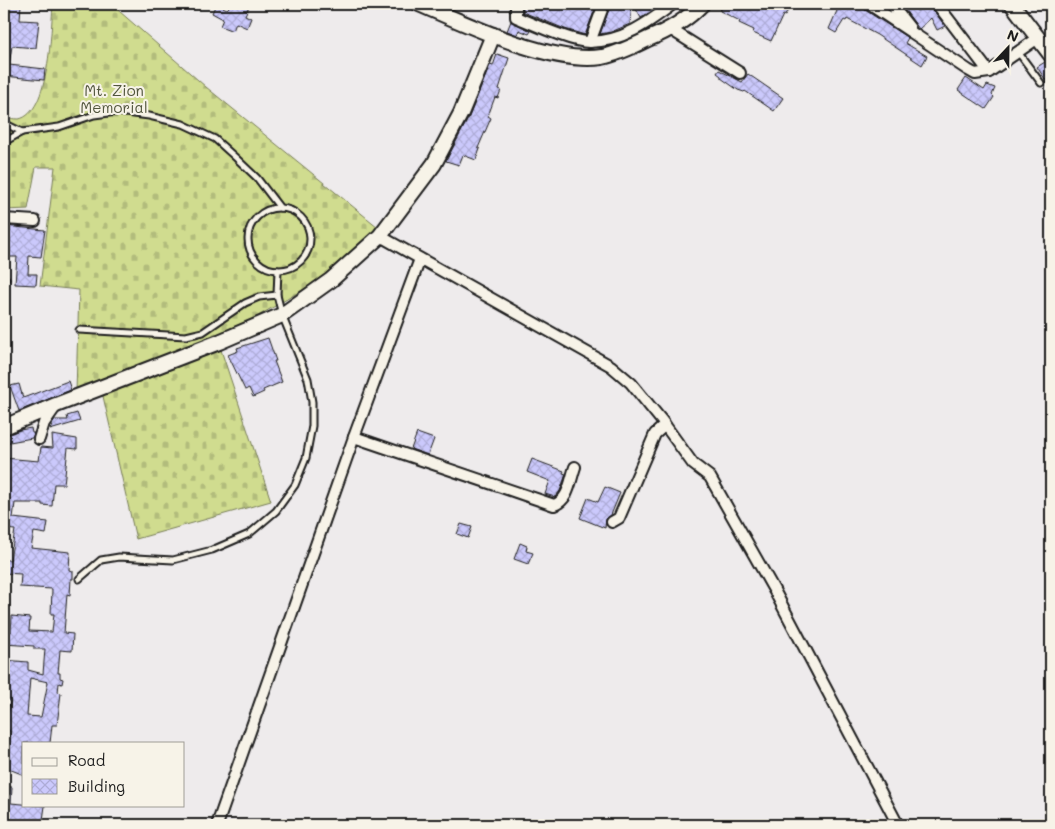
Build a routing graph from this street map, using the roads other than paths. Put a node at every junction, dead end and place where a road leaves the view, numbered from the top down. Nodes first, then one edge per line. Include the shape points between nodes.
1 (420, 4) edge
2 (516, 4) edge
3 (604, 4) edge
4 (672, 4) edge
5 (702, 4) edge
6 (869, 4) edge
7 (891, 4) edge
8 (937, 4) edge
9 (1012, 4) edge
10 (670, 28) junction
11 (493, 35) junction
12 (917, 36) junction
13 (1038, 38) junction
14 (590, 42) junction
15 (1018, 51) junction
16 (1051, 55) edge
17 (989, 72) junction
18 (740, 73) dead end
19 (1041, 83) dead end
20 (4, 123) edge
21 (22, 132) junction
22 (4, 142) edge
23 (280, 208) junction
24 (4, 219) edge
25 (35, 220) dead end
26 (380, 236) junction
27 (420, 259) junction
28 (278, 270) junction
29 (277, 296) junction
30 (282, 314) junction
31 (78, 330) dead end
32 (56, 405) junction
33 (665, 425) junction
34 (4, 427) edge
35 (354, 437) junction
36 (39, 439) dead end
37 (575, 467) dead end
38 (612, 522) dead end
39 (79, 579) dead end
40 (217, 825) edge
41 (898, 825) edge

1 - 11 street
2 - 14 street via 516,17
3 - 14 street
4 - 14 street via 630,33
5 - 10 street
6 - 12 street
7 - 12 street
8 - 17 street
9 - 13 street
10 - 11 street via 601,57 573,57
10 - 18 street
11 - 26 street via 462,112 434,164
12 - 17 street via 975,74
13 - 15 street
13 - 16 street
15 - 17 street
15 - 19 lane
20 - 21 lane
21 - 22 lane
21 - 23 lane via 59,127 94,115 117,112 183,124 215,139 257,178
23 - 28 lane via 266,210 255,218 248,238 254,257 265,266
23 - 28 lane via 299,215 308,226 310,240 307,253 298,263
24 - 25 street
26 - 27 street
26 - 30 street via 332,280
27 - 33 street via 611,366 631,383
27 - 35 street
28 - 29 lane
29 - 30 lane
29 - 31 lane via 259,297 245,303 203,332 186,336
30 - 32 street
30 - 39 lane via 308,379 312,426 306,458 295,485 276,511 249,534 212,550 173,560 119,557 101,560
32 - 34 street
32 - 36 street via 44,423
33 - 38 street via 655,434 619,518
33 - 41 street via 693,464 710,477 774,590
35 - 37 street via 554,505 565,498
35 - 40 street

